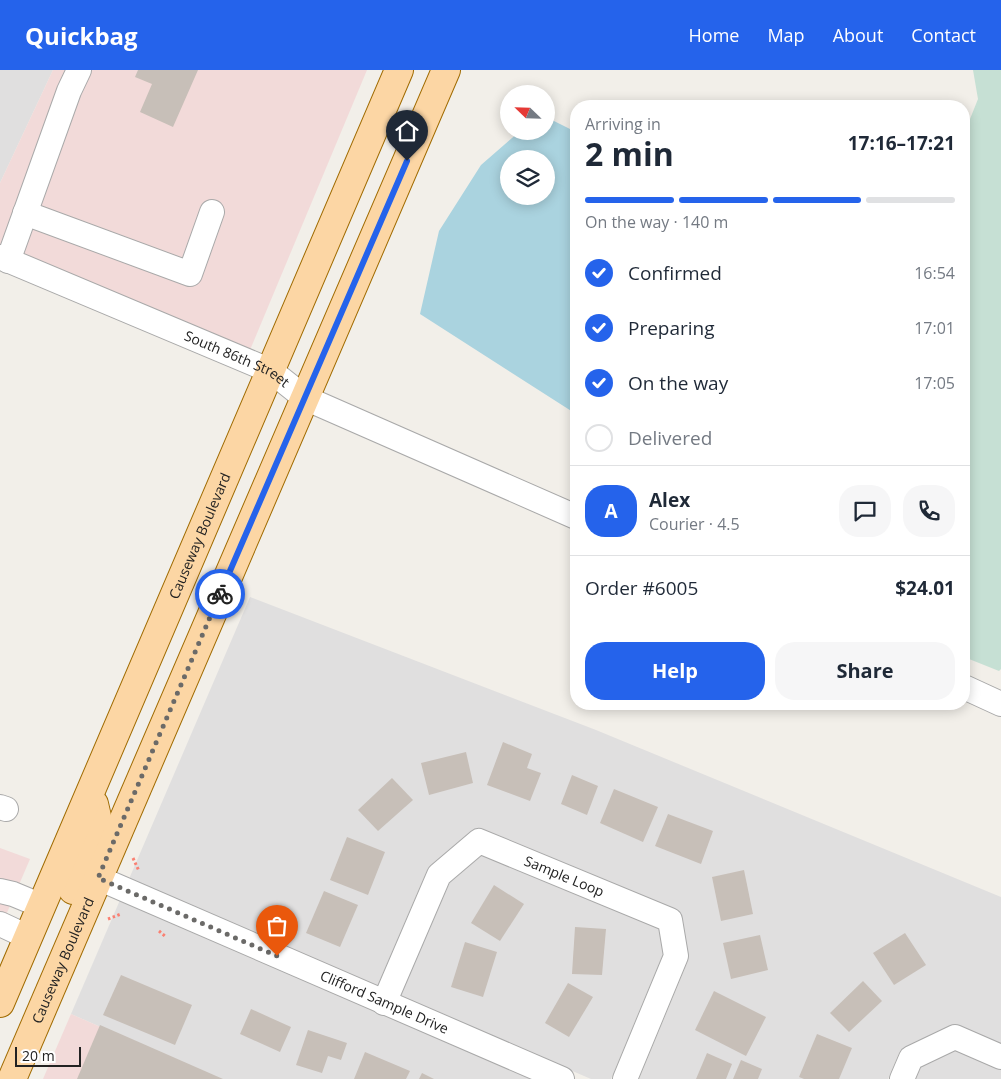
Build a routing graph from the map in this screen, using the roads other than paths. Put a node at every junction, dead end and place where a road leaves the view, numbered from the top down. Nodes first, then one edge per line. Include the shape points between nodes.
1 (79, 70) edge
2 (399, 70) edge
3 (446, 70) edge
4 (212, 212) dead end
5 (25, 213) junction
6 (4, 259) edge
7 (271, 371) junction
8 (305, 398) junction
9 (570, 515) edge
10 (970, 690) edge
11 (1001, 703) edge
12 (91, 791) junction
13 (98, 878) junction
14 (0, 891) edge
15 (42, 906) junction
16 (0, 924) edge
17 (28, 937) junction
18 (0, 1003) edge
19 (384, 1003) junction
20 (1001, 1057) edge
21 (5, 1079) edge
22 (12, 1079) edge
23 (562, 1079) edge
24 (625, 1079) edge
25 (902, 1079) edge

1 - 5 street
2 - 7 main road, Causeway Boulevard
3 - 8 main road, Causeway Boulevard
4 - 5 street via 190,274
5 - 6 street
6 - 7 street, South 86th Street
7 - 8 street, South 86th Street
7 - 12 main road, Causeway Boulevard
8 - 9 street, South 86th Street
8 - 13 main road, Causeway Boulevard
10 - 11 street
12 - 15 main road, Causeway Boulevard
12 - 21 main road via 97,817 85,862 3,1053
13 - 19 street, Clifford Sample Drive
13 - 22 main road, Causeway Boulevard
14 - 15 street
15 - 17 main road, Causeway Boulevard
16 - 17 street
17 - 18 main road, Causeway Boulevard
19 - 23 street, Clifford Sample Drive
19 - 24 street, Sample Loop via 439,875 478,841 670,920 676,956
20 - 25 street via 955,1037 911,1058

